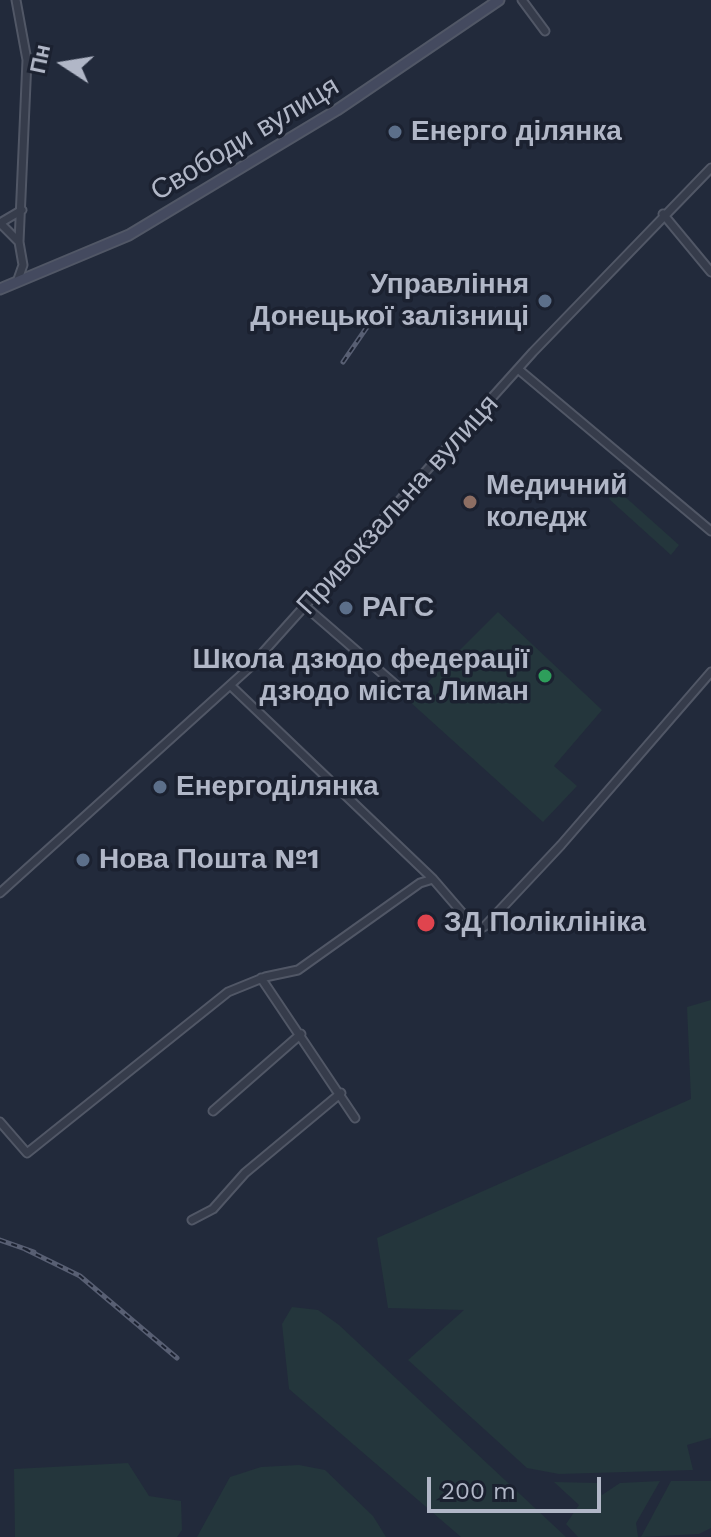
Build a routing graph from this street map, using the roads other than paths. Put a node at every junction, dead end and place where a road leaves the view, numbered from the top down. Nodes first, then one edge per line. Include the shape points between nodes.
1 (16, 0) edge
2 (499, 0) edge
3 (522, 0) edge
4 (545, 31) dead end
5 (711, 168) edge
6 (22, 210) junction
7 (663, 214) junction
8 (0, 223) edge
9 (19, 242) junction
10 (711, 272) edge
11 (17, 282) junction
12 (0, 289) edge
13 (518, 369) junction
14 (711, 531) edge
15 (307, 608) junction
16 (711, 672) edge
17 (231, 686) junction
18 (405, 693) dead end
19 (433, 879) junction
20 (0, 893) edge
21 (261, 978) junction
22 (301, 1034) junction
23 (341, 1093) junction
24 (213, 1111) dead end
25 (355, 1118) dead end
26 (0, 1122) edge
27 (192, 1220) dead end

1 - 6 street via 27,60
2 - 11 main road, Свободи вулиця via 337,110 129,235
3 - 4 street
5 - 7 street, Привокзальна вулиця
6 - 8 street
6 - 9 street
7 - 10 street
7 - 13 street, Привокзальна вулиця
8 - 9 street
9 - 11 street via 23,265
11 - 12 main road, Свободи вулиця
13 - 14 street
13 - 15 street, Привокзальна вулиця
15 - 17 street, Привокзальна вулиця
15 - 18 street
16 - 19 street via 485,926 477,930
17 - 19 street
17 - 20 street, Привокзальна вулиця
19 - 21 street via 407,890 298,970
21 - 22 street
21 - 26 street via 228,992 27,1153
22 - 23 street
22 - 24 street
23 - 25 street
23 - 27 street via 245,1173 213,1209

